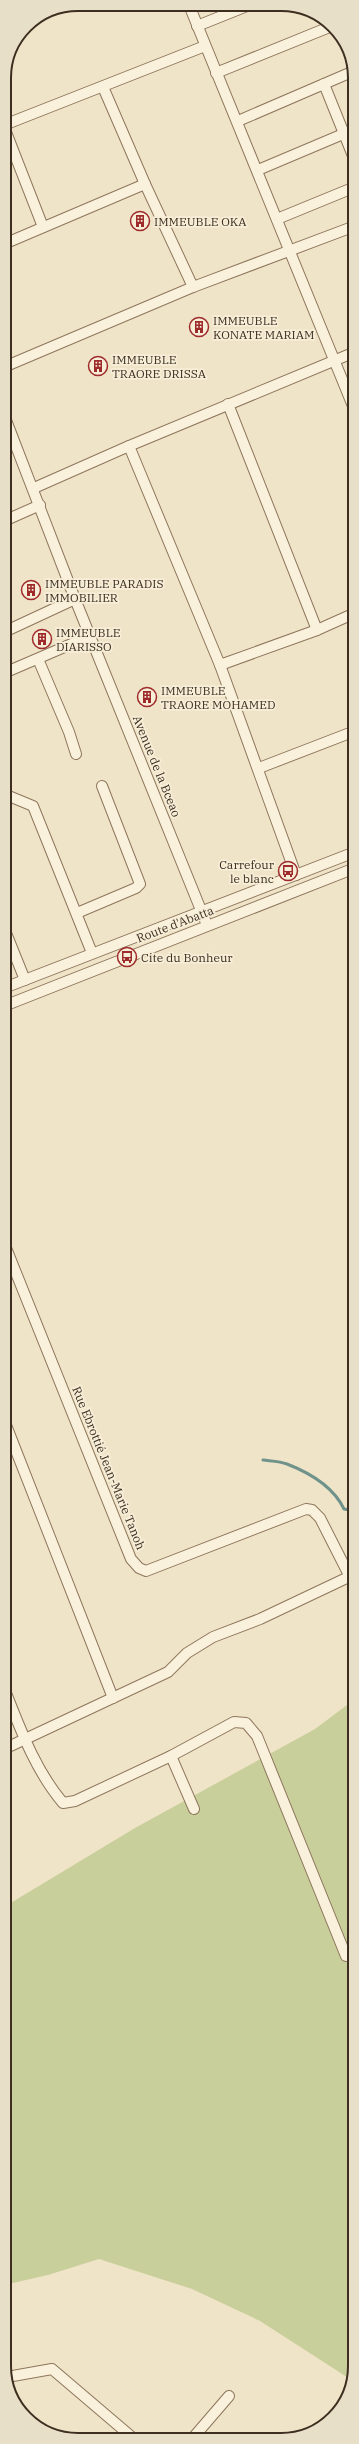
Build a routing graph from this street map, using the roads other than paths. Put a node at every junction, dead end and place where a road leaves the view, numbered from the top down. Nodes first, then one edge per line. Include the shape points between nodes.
1 (192, 11) edge
2 (235, 11) edge
3 (198, 26) junction
4 (325, 29) edge
5 (205, 46) junction
6 (216, 73) junction
7 (348, 74) edge
8 (324, 84) junction
9 (103, 86) junction
10 (238, 122) junction
11 (11, 123) edge
12 (348, 132) edge
13 (344, 134) junction
14 (11, 144) edge
15 (348, 144) edge
16 (258, 170) junction
17 (145, 184) junction
18 (348, 190) edge
19 (277, 219) junction
20 (43, 227) junction
21 (348, 229) edge
22 (11, 241) edge
23 (290, 250) junction
24 (193, 287) junction
25 (348, 355) edge
26 (334, 361) junction
27 (11, 364) edge
28 (348, 394) edge
29 (228, 404) junction
30 (11, 432) edge
31 (129, 446) junction
32 (34, 488) junction
33 (40, 505) junction
34 (11, 518) edge
35 (74, 599) junction
36 (348, 616) edge
37 (11, 629) edge
38 (317, 630) junction
39 (90, 636) junction
40 (38, 659) junction
41 (220, 665) junction
42 (11, 671) edge
43 (348, 734) edge
44 (76, 754) dead end
45 (259, 768) junction
46 (102, 786) dead end
47 (11, 797) edge
48 (348, 855) edge
49 (348, 871) edge
50 (296, 875) junction
51 (77, 913) junction
52 (202, 913) junction
53 (207, 926) junction
54 (11, 950) edge
55 (92, 953) junction
56 (25, 980) junction
57 (11, 985) edge
58 (11, 1003) edge
59 (11, 1260) edge
60 (11, 1438) edge
61 (348, 1568) edge
62 (348, 1577) edge
63 (114, 1698) junction
64 (11, 1705) edge
65 (25, 1739) junction
66 (11, 1746) edge
67 (171, 1756) junction
68 (194, 1809) dead end
69 (346, 1956) dead end
70 (12, 2376) edge
71 (229, 2396) dead end
72 (125, 2433) edge
73 (197, 2433) edge

1 - 3 street
2 - 3 street
3 - 5 street
4 - 6 street
5 - 6 street
5 - 9 street
6 - 10 street
7 - 8 street
8 - 10 street
8 - 13 street
9 - 11 street
9 - 17 street
10 - 16 street
12 - 13 street
13 - 15 street
13 - 16 street
14 - 20 street
16 - 19 street
17 - 20 street
17 - 24 street
18 - 19 street
19 - 23 street
20 - 22 street
21 - 23 street
23 - 24 street
23 - 26 street
24 - 27 street
25 - 26 street
26 - 28 street
26 - 29 street
29 - 31 street
29 - 38 street
30 - 32 street, Avenue de la Bceao
31 - 32 street
31 - 41 street
32 - 33 street, Avenue de la Bceao
33 - 34 street
33 - 35 street, Avenue de la Bceao
35 - 37 street
35 - 39 street, Avenue de la Bceao
36 - 38 street
38 - 41 street
39 - 40 street
39 - 52 street, Avenue de la Bceao
40 - 42 street
40 - 44 street
41 - 45 street
43 - 45 street
45 - 50 street
46 - 51 street via 140,884
47 - 51 street via 33,806
48 - 50 street, Route d'Abatta
49 - 53 street, Route d'Abatta
50 - 52 street, Route d'Abatta
51 - 55 street
52 - 53 street, Avenue de la Bceao
52 - 55 street, Route d'Abatta
53 - 58 street, Route d'Abatta
54 - 56 street
55 - 56 street, Route d'Abatta
56 - 57 street, Route d'Abatta
59 - 61 street, Rue Ebrottié Jean-Marie Tanoh via 131,1559 139,1568 146,1571 306,1509 312,1510 320,1518
60 - 63 street
62 - 63 street via 260,1619 213,1637 187,1653 168,1672
63 - 65 street
64 - 65 street
65 - 66 street
65 - 67 street via 52,1790 62,1803 75,1801
67 - 68 street
67 - 69 street via 234,1722 246,1723 257,1736
70 - 72 street via 52,2369
71 - 73 street

